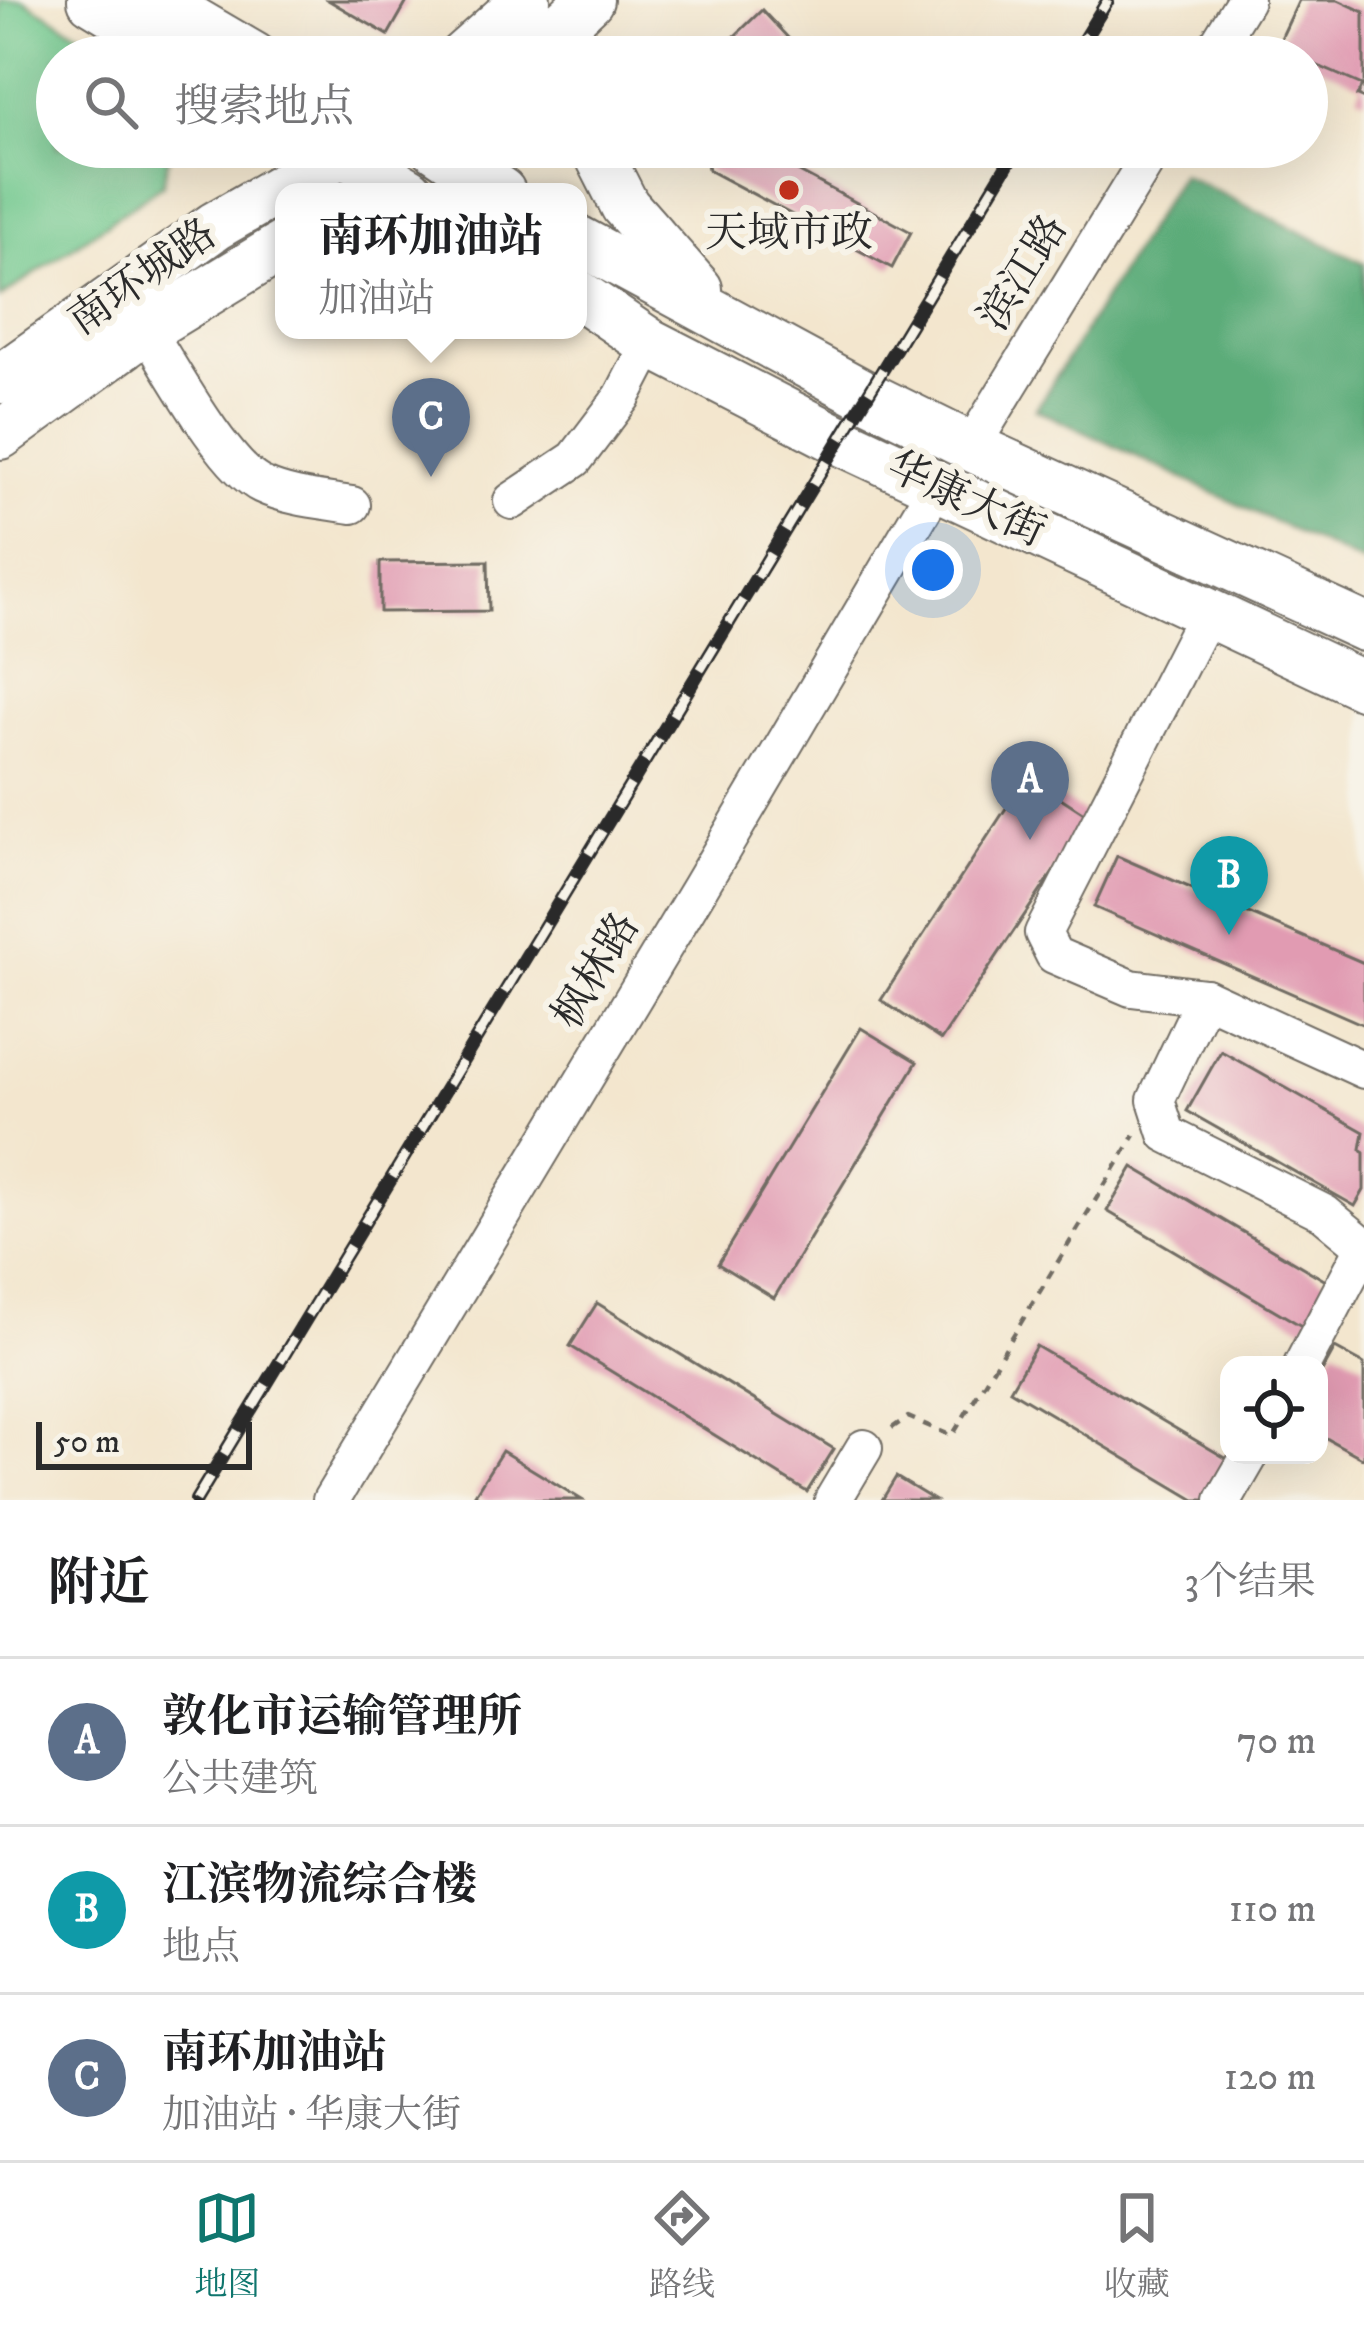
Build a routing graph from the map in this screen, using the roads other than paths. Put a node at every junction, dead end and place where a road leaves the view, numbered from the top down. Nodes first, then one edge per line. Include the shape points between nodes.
1 (92, 0) edge
2 (526, 0) edge
3 (592, 0) edge
4 (1245, 0) edge
5 (162, 1) edge
6 (151, 36) edge
7 (220, 36) edge
8 (486, 36) edge
9 (552, 36) edge
10 (586, 36) edge
11 (1223, 36) edge
12 (606, 168) edge
13 (1142, 168) edge
14 (275, 190) edge
15 (587, 245) edge
16 (275, 250) edge
17 (587, 300) edge
18 (726, 319) junction
19 (146, 329) junction
20 (650, 344) junction
21 (0, 379) edge
22 (0, 435) edge
23 (971, 447) junction
24 (936, 487) junction
25 (512, 502) dead end
26 (352, 505) dead end
27 (1207, 613) junction
28 (1364, 627) edge
29 (1364, 686) edge
30 (1205, 997) junction
31 (1364, 1070) edge
32 (1364, 1246) edge
33 (1306, 1356) edge
34 (865, 1448) road end
35 (1245, 1464) edge
36 (331, 1500) edge
37 (832, 1500) edge
38 (1224, 1500) edge

1 - 6 main road
2 - 8 main road
3 - 9 main road
3 - 10 main road
4 - 11 street
5 - 7 main road
12 - 18 main road via 663,253
13 - 23 street, 滨江路
14 - 21 main road, 南环城路
15 - 18 main road, 华康大街
16 - 19 main road, 南环城路
17 - 20 main road, 华康大街
18 - 23 main road, 华康大街
19 - 22 main road, 南环城路
19 - 26 street via 240,470 289,495
20 - 24 main road, 华康大街
20 - 25 street via 575,459
23 - 28 main road, 华康大街
24 - 27 main road, 华康大街
24 - 36 street, 枫林路
27 - 29 main road, 华康大街
27 - 30 street via 1042,933 1054,955 1130,988
30 - 31 street
30 - 32 street via 1156,1100 1167,1134 1324,1214
32 - 33 street
34 - 37 street
35 - 38 street

